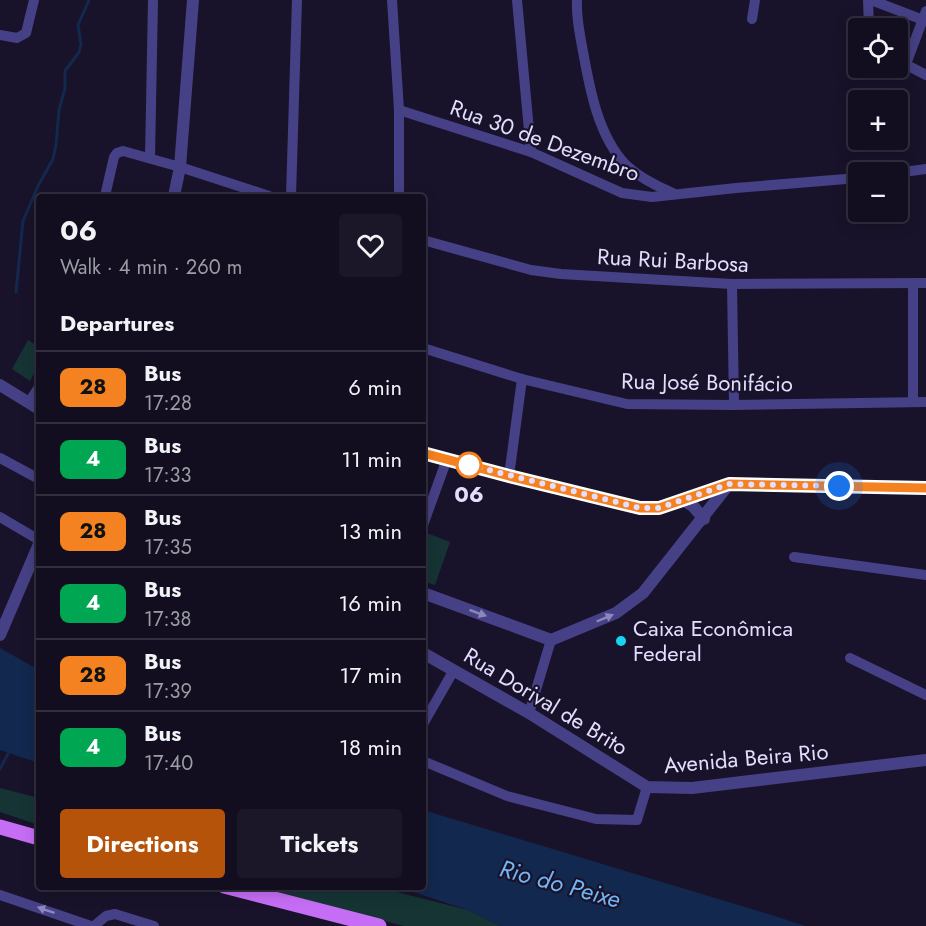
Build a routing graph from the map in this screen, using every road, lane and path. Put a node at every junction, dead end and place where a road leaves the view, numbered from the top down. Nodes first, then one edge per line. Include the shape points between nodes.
1 (34, 0) edge
2 (153, 0) edge
3 (193, 0) edge
4 (297, 0) edge
5 (392, 0) edge
6 (517, 0) edge
7 (578, 0) edge
8 (755, 0) edge
9 (869, 0) edge
10 (925, 17) edge
11 (869, 18) edge
12 (752, 19) dead end
13 (0, 35) edge
14 (908, 49) edge
15 (908, 66) edge
16 (926, 75) edge
17 (399, 110) junction
18 (531, 152) junction
19 (150, 158) junction
20 (180, 167) junction
21 (926, 169) edge
22 (908, 171) edge
23 (848, 179) edge
24 (105, 194) edge
25 (174, 194) edge
26 (263, 194) edge
27 (291, 194) edge
28 (399, 194) edge
29 (676, 195) junction
30 (426, 241) edge
31 (732, 284) junction
32 (913, 284) junction
33 (926, 284) edge
34 (426, 349) edge
35 (522, 379) junction
36 (0, 385) edge
37 (913, 402) junction
38 (926, 402) edge
39 (34, 405) edge
40 (735, 405) junction
41 (426, 454) edge
42 (0, 458) edge
43 (447, 459) junction
44 (509, 476) junction
45 (36, 477) edge
46 (729, 484) junction
47 (926, 488) edge
48 (683, 500) junction
49 (0, 517) edge
50 (426, 517) edge
51 (704, 519) junction
52 (36, 540) edge
53 (36, 549) edge
54 (794, 557) dead end
55 (926, 575) edge
56 (426, 594) edge
57 (0, 635) edge
58 (551, 640) junction
59 (426, 654) edge
60 (850, 658) dead end
61 (454, 670) junction
62 (926, 695) edge
63 (529, 713) junction
64 (426, 719) edge
65 (926, 760) edge
66 (426, 762) edge
67 (647, 787) junction
68 (0, 827) edge
69 (36, 837) edge
70 (240, 890) edge
71 (0, 895) edge
72 (92, 926) edge
73 (154, 926) edge
74 (379, 926) edge

1 - 13 street via 26,33 17,38
2 - 19 street
3 - 20 street
4 - 27 street
5 - 17 street
6 - 18 street
7 - 29 street via 576,21 588,85 605,133 625,164 650,184
8 - 12 street
9 - 10 street
9 - 11 street
10 - 14 street
15 - 16 street
17 - 18 street, Rua 30 de Dezembro
17 - 28 street
18 - 29 street, Rua 30 de Dezembro via 622,193
19 - 20 street
19 - 24 street via 117,153
20 - 25 street
20 - 26 street
21 - 22 street
23 - 29 street, Rua 30 de Dezembro
30 - 31 street, Rua Rui Barbosa via 531,270
31 - 32 street, Rua Rui Barbosa
31 - 40 street
32 - 33 street, Rua Rui Barbosa
32 - 37 street
34 - 35 street, Rua José Bonifácio
35 - 40 street, Rua José Bonifácio via 627,404
35 - 44 street
36 - 39 street
37 - 38 street, Rua José Bonifácio
37 - 40 street, Rua José Bonifácio
41 - 43 street
42 - 45 street
43 - 44 street
43 - 50 street
44 - 48 street via 640,508 659,508
46 - 47 street
46 - 48 street
46 - 51 street
48 - 51 street
49 - 52 street
58 -> 51 street via 631,603
53 - 57 street
54 - 55 street
56 -> 58 street
58 - 63 street
59 - 61 street, Rua Dorival de Brito
60 - 62 street
61 - 63 street, Rua Dorival de Brito
61 - 64 street
63 - 67 street, Rua Dorival de Brito
65 - 67 street, Avenida Beira Rio via 692,788
66 - 67 street, Avenida Beira Rio via 507,796 596,819 637,820
68 - 69 main road
70 - 74 main road
72 -> 71 street
72 - 73 street via 115,914

